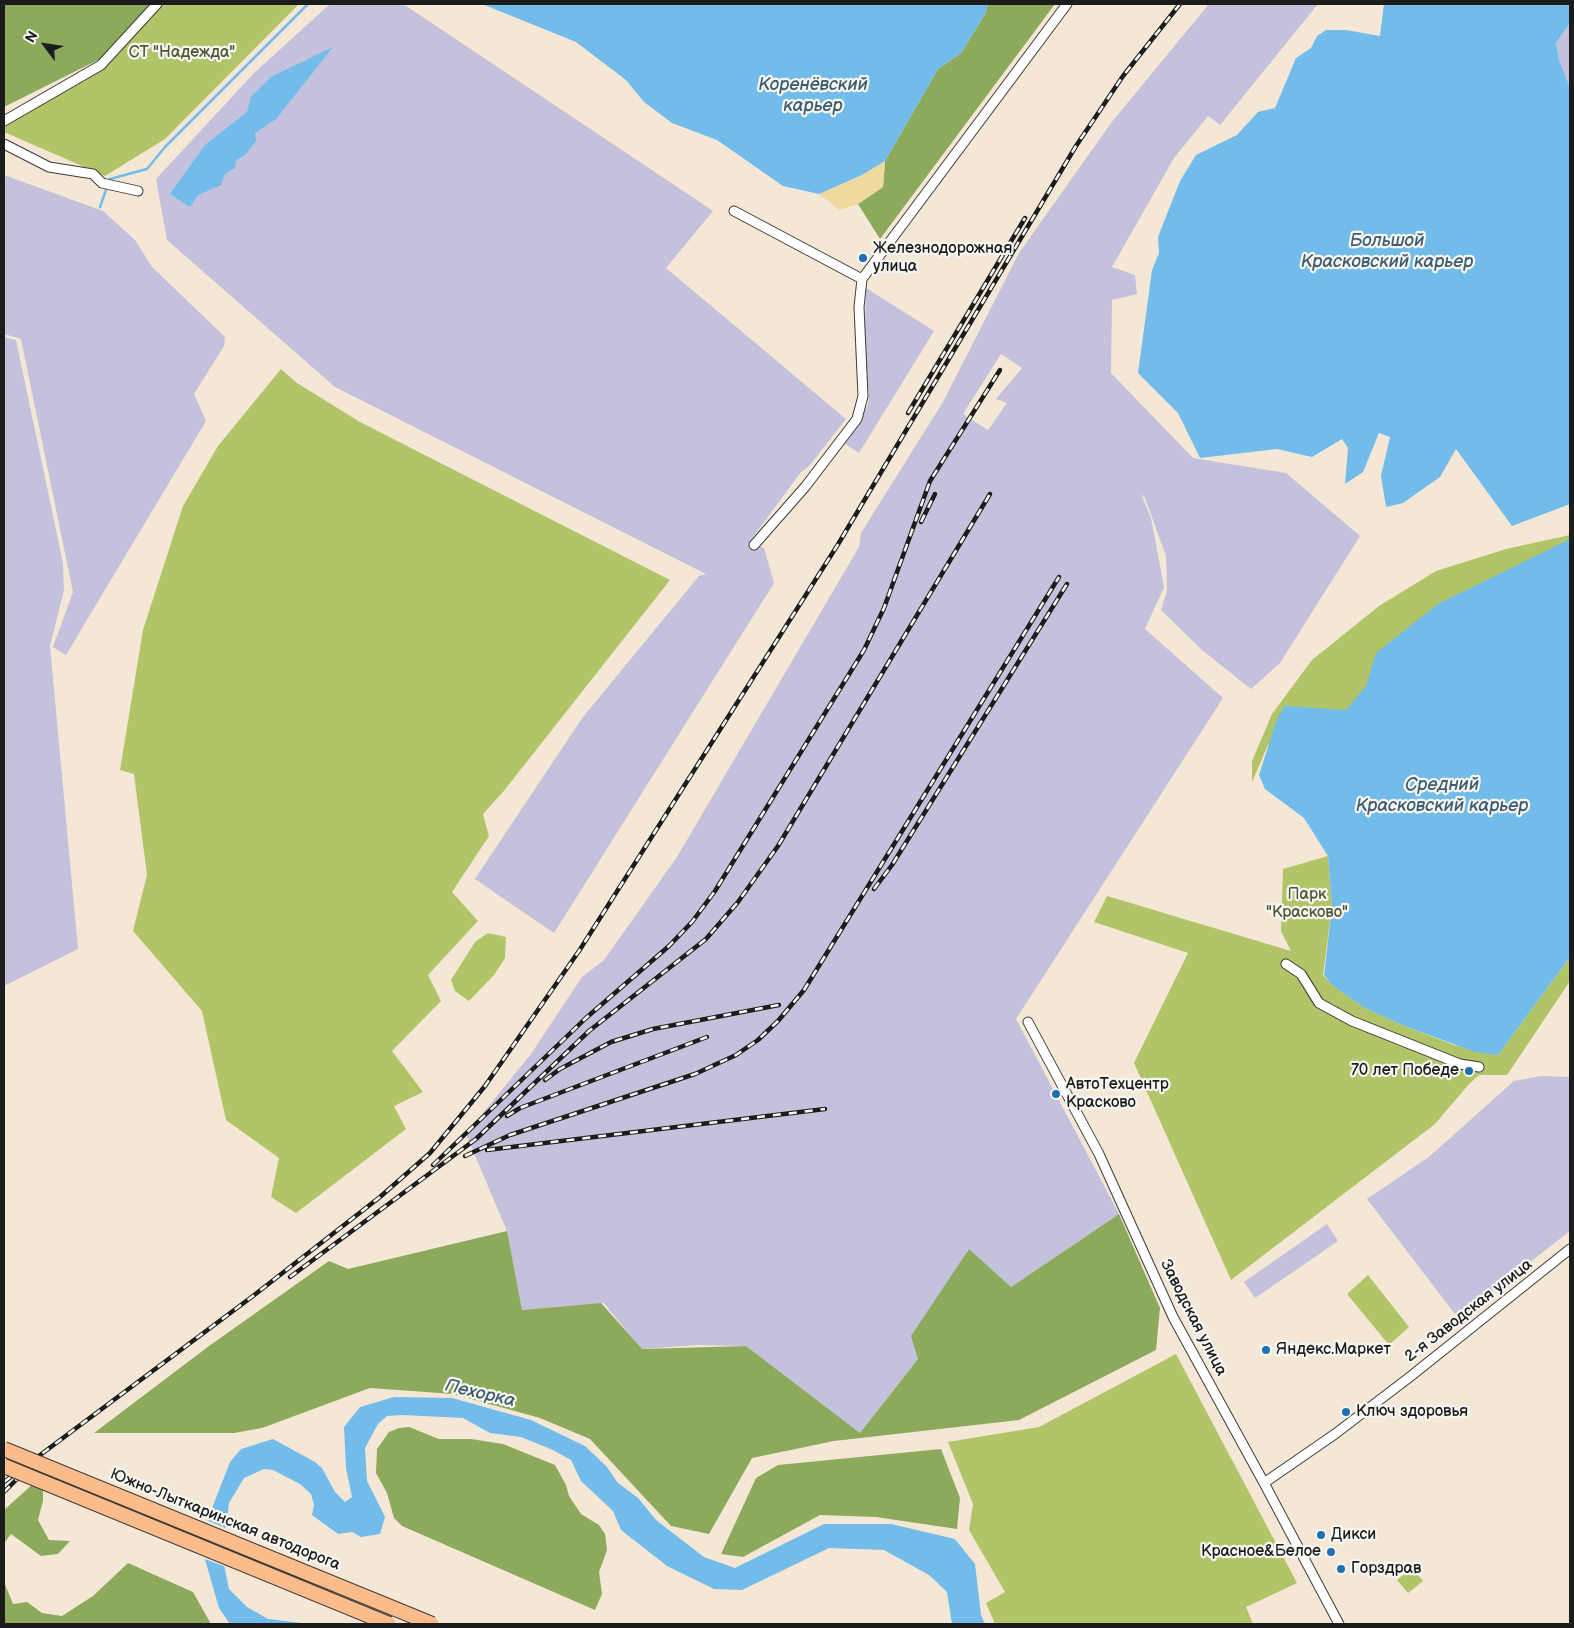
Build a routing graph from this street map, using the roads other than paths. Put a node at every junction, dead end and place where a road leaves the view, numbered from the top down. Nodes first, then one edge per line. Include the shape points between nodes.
1 (157, 4) edge
2 (1067, 4) edge
3 (4, 121) edge
4 (4, 144) edge
5 (138, 191) dead end
6 (734, 211) dead end
7 (862, 279) junction
8 (754, 545) dead end
9 (1286, 964) dead end
10 (1028, 1022) dead end
11 (1480, 1067) dead end
12 (1570, 1249) edge
13 (4, 1449) edge
14 (4, 1466) edge
15 (1264, 1482) junction
16 (389, 1624) edge
17 (432, 1624) edge
18 (1339, 1624) edge

1 - 3 street via 101,65
2 - 7 street
4 - 5 street via 49,167 94,174 102,183
6 - 7 street
7 - 8 street via 858,307 863,396 857,419 805,487
9 - 11 street via 1301,974 1319,1003 1460,1064
10 - 15 street, Заводская улица via 1099,1154 1172,1317
12 - 15 street, 2-я Заводская улица via 1335,1434
13 - 17 main road, Южно-Лыткаринская автодорога, bridge
14 - 16 main road, Южно-Лыткаринская автодорога, bridge
15 - 18 street, Заводская улица

